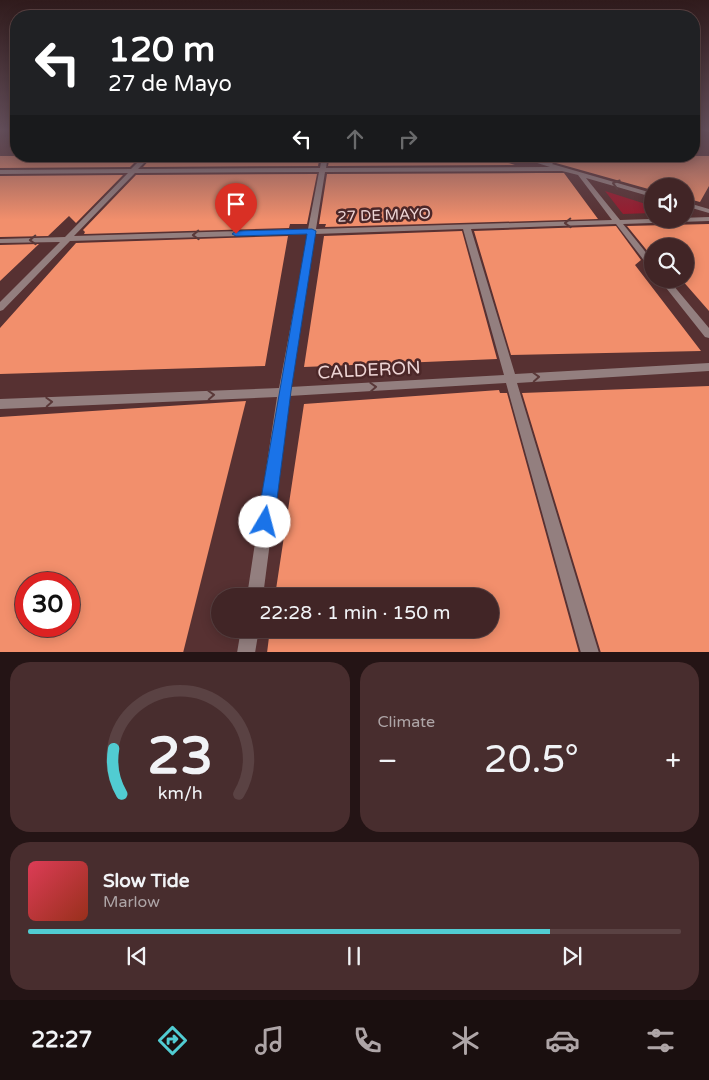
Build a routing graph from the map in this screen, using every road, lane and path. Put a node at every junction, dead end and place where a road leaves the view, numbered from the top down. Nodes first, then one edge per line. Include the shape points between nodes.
1 (142, 162) edge
2 (324, 162) edge
3 (540, 162) edge
4 (550, 162) edge
5 (548, 164) junction
6 (565, 170) junction
7 (0, 172) edge
8 (321, 172) junction
9 (131, 173) junction
10 (580, 174) junction
11 (644, 193) edge
12 (694, 207) edge
13 (709, 212) edge
14 (709, 219) edge
15 (617, 222) junction
16 (466, 226) junction
17 (312, 231) junction
18 (67, 239) junction
19 (0, 241) edge
20 (644, 255) edge
21 (670, 288) edge
22 (0, 308) edge
23 (709, 335) edge
24 (709, 367) edge
25 (511, 379) junction
26 (284, 391) junction
27 (0, 404) edge
28 (256, 588) edge
29 (248, 638) edge
30 (246, 652) edge
31 (590, 652) edge

1 - 9 street
2 - 8 street
3 - 5 street
4 - 5 street
5 - 6 street
6 - 8 street
6 - 10 street
7 - 9 street
8 - 9 street
8 - 17 street
9 - 18 street
11 -> 10 street
10 - 15 street
12 - 13 street
14 - 15 street, 27 DE MAYO
15 -> 16 street, 27 DE MAYO
15 - 20 street
16 - 17 street, 27 DE MAYO
16 - 25 street
17 -> 18 street, 27 DE MAYO
17 - 26 street
18 -> 19 street, 27 DE MAYO
18 - 22 street
21 - 23 street
25 -> 24 street, CALDERON
26 -> 25 street, CALDERON
25 - 31 street
27 -> 26 street, CALDERON
26 - 28 street
29 - 30 street

